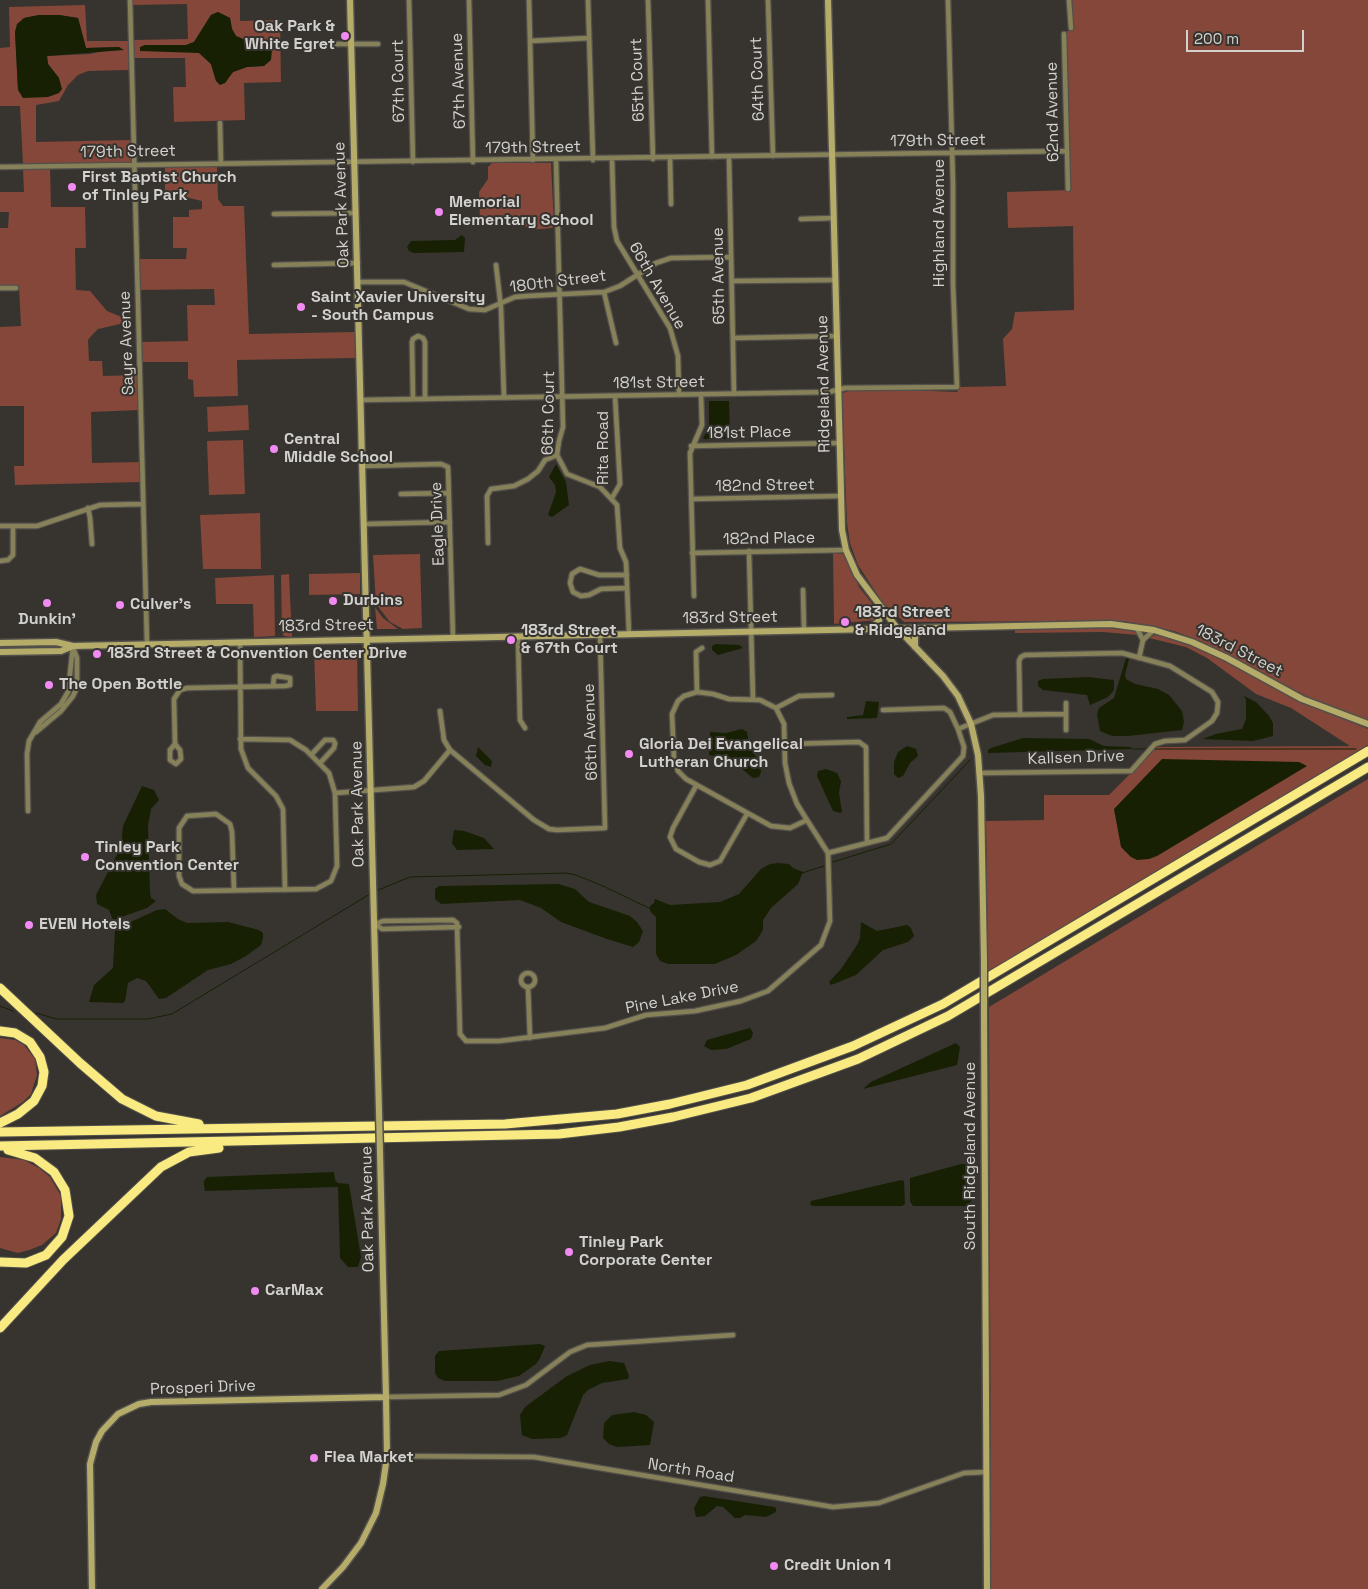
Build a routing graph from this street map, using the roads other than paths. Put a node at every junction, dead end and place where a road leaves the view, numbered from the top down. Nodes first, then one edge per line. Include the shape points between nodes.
1 (130, 0) edge
2 (350, 0) edge
3 (409, 0) edge
4 (469, 0) edge
5 (529, 0) edge
6 (588, 0) edge
7 (648, 0) edge
8 (708, 0) edge
9 (768, 0) edge
10 (828, 0) edge
11 (948, 0) edge
12 (1069, 0) edge
13 (1070, 28) dead end
14 (1064, 34) dead end
15 (589, 38) junction
16 (530, 41) junction
17 (352, 43) junction
18 (298, 44) dead end
19 (378, 44) dead end
20 (220, 124) dead end
21 (1067, 151) junction
22 (952, 153) junction
23 (773, 156) junction
24 (832, 156) junction
25 (712, 157) junction
26 (729, 157) junction
27 (670, 158) junction
28 (612, 159) junction
29 (653, 159) junction
30 (533, 160) junction
31 (556, 160) junction
32 (593, 160) junction
33 (355, 162) junction
34 (413, 162) junction
35 (473, 162) junction
36 (135, 164) junction
37 (221, 164) junction
38 (0, 167) edge
39 (1068, 189) dead end
40 (672, 204) dead end
41 (356, 213) junction
42 (274, 214) dead end
43 (800, 218) dead end
44 (834, 218) junction
45 (731, 257) junction
46 (358, 263) junction
47 (274, 265) dead end
48 (496, 265) dead end
49 (636, 276) junction
50 (836, 280) junction
51 (358, 282) junction
52 (732, 282) junction
53 (0, 288) edge
54 (16, 288) dead end
55 (604, 292) junction
56 (560, 294) junction
57 (500, 304) junction
58 (837, 336) junction
59 (733, 338) junction
60 (616, 343) dead end
61 (957, 387) joint
62 (838, 390) junction
63 (700, 394) junction
64 (734, 394) junction
65 (679, 395) junction
66 (615, 396) junction
67 (562, 397) junction
68 (504, 398) junction
69 (413, 399) junction
70 (425, 399) junction
71 (361, 400) junction
72 (838, 443) junction
73 (691, 446) junction
74 (557, 455) junction
75 (363, 466) junction
76 (449, 493) junction
77 (401, 494) dead end
78 (839, 496) junction
79 (612, 498) junction
80 (692, 500) junction
81 (144, 504) junction
82 (88, 508) junction
83 (450, 522) junction
84 (365, 524) junction
85 (0, 526) edge
86 (13, 526) junction
87 (92, 544) dead end
88 (488, 544) dead end
89 (846, 550) junction
90 (749, 552) junction
91 (692, 553) junction
92 (0, 561) edge
93 (627, 575) junction
94 (627, 588) junction
95 (803, 590) dead end
96 (694, 596) dead end
97 (880, 607) junction
98 (1136, 626) junction
99 (897, 628) junction
100 (924, 628) junction
101 (869, 629) junction
102 (804, 630) junction
103 (1154, 630) junction
104 (751, 631) junction
105 (600, 634) junction
106 (629, 634) junction
107 (518, 636) junction
108 (453, 637) junction
109 (368, 639) junction
110 (1143, 640) junction
111 (240, 642) junction
112 (0, 643) edge
113 (147, 644) junction
114 (73, 646) junction
115 (915, 647) junction
116 (702, 648) dead end
117 (0, 652) edge
118 (1139, 658) junction
119 (273, 686) dead end
120 (239, 687) junction
121 (697, 692) junction
122 (832, 695) dead end
123 (752, 698) junction
124 (1066, 703) dead end
125 (776, 708) junction
126 (883, 710) dead end
127 (440, 711) dead end
128 (1066, 714) junction
129 (1020, 715) junction
130 (971, 724) junction
131 (1368, 724) edge
132 (525, 728) dead end
133 (958, 729) junction
134 (1066, 730) dead end
135 (35, 732) junction
136 (240, 739) junction
137 (175, 744) dead end
138 (785, 744) junction
139 (450, 750) junction
140 (1368, 751) edge
141 (311, 755) junction
142 (320, 763) junction
143 (1368, 767) edge
144 (979, 773) junction
145 (696, 786) junction
146 (371, 790) junction
147 (335, 792) junction
148 (28, 812) dead end
149 (747, 814) junction
150 (807, 820) junction
151 (867, 843) junction
152 (828, 853) junction
153 (234, 890) junction
154 (286, 890) junction
155 (375, 924) junction
156 (528, 987) dead end
157 (0, 988) edge
158 (0, 1031) edge
159 (530, 1038) junction
160 (0, 1123) edge
161 (214, 1128) junction
162 (0, 1132) edge
163 (371, 1138) junction
164 (0, 1148) edge
165 (0, 1262) edge
166 (0, 1328) edge
167 (733, 1335) dead end
168 (386, 1397) junction
169 (387, 1456) junction
170 (986, 1472) junction
171 (92, 1589) edge
172 (322, 1589) edge
173 (987, 1589) edge

1 - 36 street, Sayre Avenue
2 - 17 street, Oak Park Avenue
3 - 34 street, 67th Court
4 - 35 street, 67th Avenue
5 - 16 street
6 - 15 street
7 - 29 street, 65th Court
8 - 25 street
9 - 23 street, 64th Court
10 - 24 street, Ridgeland Avenue
11 - 22 street, Highland Avenue
12 - 13 street
14 - 21 street, 62nd Avenue
15 - 16 street
15 - 32 street
16 - 30 street
17 - 18 street
17 - 19 street
17 - 33 street, Oak Park Avenue
20 - 37 street
21 - 22 street, 179th Street
21 - 39 street, 62nd Avenue
22 - 24 street, 179th Street
22 - 61 street, Highland Avenue
23 - 24 street, 179th Street
23 - 26 street, 179th Street
24 - 44 street, Ridgeland Avenue
25 - 26 street, 179th Street
25 - 27 street, 179th Street
26 - 45 street, 65th Avenue
27 - 29 street, 179th Street
27 - 40 street
28 - 29 street, 179th Street
28 - 32 street, 179th Street
28 - 49 street, 66th Avenue via 614,231 620,250
30 - 31 street, 179th Street
30 - 35 street, 179th Street
31 - 32 street, 179th Street
31 - 56 street, 66th Court
33 - 34 street, 179th Street
33 - 37 street, 179th Street
33 - 41 street, Oak Park Avenue
34 - 35 street, 179th Street
36 - 37 street, 179th Street
36 - 38 street, 179th Street
36 - 81 street, Sayre Avenue
41 - 42 street
41 - 46 street, Oak Park Avenue
43 - 44 street
44 - 50 street, Ridgeland Avenue
45 - 49 street, 180th Street via 671,258
45 - 52 street, 65th Avenue
46 - 47 street
46 - 51 street, Oak Park Avenue
48 - 57 street
49 - 55 street, 180th Street
49 - 65 street, 66th Avenue via 670,328 678,356
50 - 52 street
50 - 58 street, Ridgeland Avenue
51 - 57 street, 180th Street via 411,283 469,309 486,310
51 - 71 street, Oak Park Avenue
52 - 59 street, 65th Avenue
53 - 54 street
55 - 56 street, 180th Street
55 - 60 street
56 - 57 street, 180th Street via 520,297
56 - 67 street, 66th Court
57 - 68 street
58 - 59 street
58 - 62 street, Ridgeland Avenue
59 - 64 street, 65th Avenue
61 - 62 street, 181st Street
62 - 64 street, 181st Street
62 - 72 street, Ridgeland Avenue
63 - 64 street, 181st Street
63 - 65 street, 181st Street
63 - 73 street via 702,425
65 - 66 street, 181st Street
66 - 67 street, 181st Street
66 - 79 street, Rita Road via 620,484
67 - 68 street, 181st Street
67 - 74 street, 66th Court via 563,427
68 - 70 street, 181st Street
69 - 70 street, 181st Street
69 - 70 street via 412,342 418,336 425,342
69 - 71 street, 181st Street
71 - 75 street, Oak Park Avenue
72 - 73 street, 181st Place
72 - 78 street, Ridgeland Avenue
73 - 80 street
74 - 79 street, 66th Court via 567,474 600,487
74 - 88 street via 545,460 528,480 514,486 491,489 487,496
75 - 76 street, Eagle Drive via 444,464 448,467
75 - 84 street, Oak Park Avenue
76 - 77 street
76 - 83 street, Eagle Drive
78 - 80 street, 182nd Street
78 - 89 street, Ridgeland Avenue
79 - 93 street via 619,512 620,548
80 - 91 street
81 - 82 street
81 - 113 street, Sayre Avenue
82 - 86 street via 44,524
82 - 87 street
83 - 84 street
83 - 108 street, Eagle Drive
84 - 109 street, Oak Park Avenue
85 - 86 street
86 - 92 street via 13,554 8,560
89 - 90 street, 182nd Place
89 - 97 street, Ridgeland Avenue via 857,575
90 - 91 street, 182nd Place
90 - 104 street
91 - 96 street
93 - 94 street
93 - 94 street via 599,575 580,569 572,574 570,583 573,592 581,596 601,589
94 - 106 street
95 - 102 street
97 - 99 street, Ridgeland Avenue
97 - 101 street via 879,621
98 - 100 street, 183rd Street via 1090,623
98 - 103 street, 183rd Street
98 - 110 street
99 - 100 street, 183rd Street
99 - 101 street, 183rd Street
99 - 115 street, Ridgeland Avenue
100 - 115 street via 915,636
101 - 102 street, 183rd Street
102 - 104 street, 183rd Street
103 - 110 street
103 - 131 street, 183rd Street via 1201,646 1302,699
104 - 106 street, 183rd Street
104 - 123 street
105 - 106 street, 183rd Street
105 - 107 street, 183rd Street
105 - 139 street, 66th Avenue via 605,828 557,830 540,825
107 - 108 street, 183rd Street
107 - 132 street via 520,720
108 - 109 street, 183rd Street
109 - 111 street, 183rd Street
109 - 146 street, Oak Park Avenue
110 - 118 street
111 - 113 street, 183rd Street
111 - 120 street
112 - 114 street, 183rd Street via 56,642
113 - 114 street, 183rd Street
114 - 117 street, 183rd Street via 61,651
114 - 135 street via 68,692 40,722
114 - 135 street via 77,687 74,696
115 - 130 street, Ridgeland Avenue via 955,692
116 - 121 street via 696,652
118 - 129 street via 1122,653 1021,657
118 - 144 street, Kallsen Drive via 1170,666 1212,692 1218,702 1215,718 1185,740 1159,742 1131,771
119 - 120 street
120 - 136 street
120 - 137 street via 187,688 178,692 173,702
121 - 123 street via 729,699
121 - 145 street via 681,698 672,717 675,765
122 - 125 street via 799,696
123 - 125 street
124 - 128 street
125 - 138 street via 784,721
126 - 133 street via 944,708 950,712
127 - 139 street via 444,740
128 - 129 street
128 - 134 street
129 - 130 street via 993,715
130 - 133 street
130 - 144 street, South Ridgeland Avenue
133 - 151 street via 964,747 963,756 887,838
135 - 148 street via 29,741 27,754
136 - 141 street via 286,739
136 - 154 street via 248,768 276,796 283,809
138 - 150 street via 789,783
138 - 151 street via 859,742 866,747
139 - 146 street via 424,781 414,787
140 - 161 highway via 943,1004 853,1046 747,1085 626,1112 558,1120
141 - 142 street
141 - 142 street via 325,740 333,740 334,748
142 - 147 street via 332,779
143 - 163 highway via 970,1004 904,1038 827,1071 751,1098 619,1127 559,1134
144 - 170 street, South Ridgeland Avenue, bridge via 984,891
145 - 149 street
145 - 149 street via 670,838 676,849 699,862 710,865 720,861
146 - 147 street
146 - 155 street, Oak Park Avenue
147 - 154 street via 336,871 331,881 320,888
149 - 150 street via 776,828 790,828
150 - 152 street
151 - 152 street
152 - 159 street, Pine Lake Drive via 830,921 826,936 812,954 768,991 742,1001 695,1011 646,1014 605,1028
153 - 153 street via 193,891 182,884 178,831 190,814 216,814 226,819 232,829
153 - 154 street
155 - 159 street, Pine Lake Drive via 383,921 454,920 459,927 460,1034 463,1040
155 - 168 street, Oak Park Avenue, bridge
156 - 159 street
157 - 161 highway via 128,1103 156,1116
158 - 160 highway via 19,1034 30,1042 40,1057 44,1072 42,1086 34,1101
161 - 162 highway
163 - 164 highway
163 - 166 highway via 329,1144 208,1148 179,1156 147,1180 63,1260
164 - 165 highway via 29,1155 50,1168 64,1186 69,1210 62,1237 46,1255 26,1263
167 - 168 street via 587,1345 570,1352 526,1385 498,1395
168 - 169 street, Oak Park Avenue
168 - 171 street, Prosperi Drive via 151,1402 118,1414 102,1431 90,1464
169 - 170 street, North Road via 534,1457 833,1507 879,1503 964,1473
169 - 172 street, Oak Park Avenue via 383,1484 371,1523 344,1567
170 - 173 street, South Ridgeland Avenue

